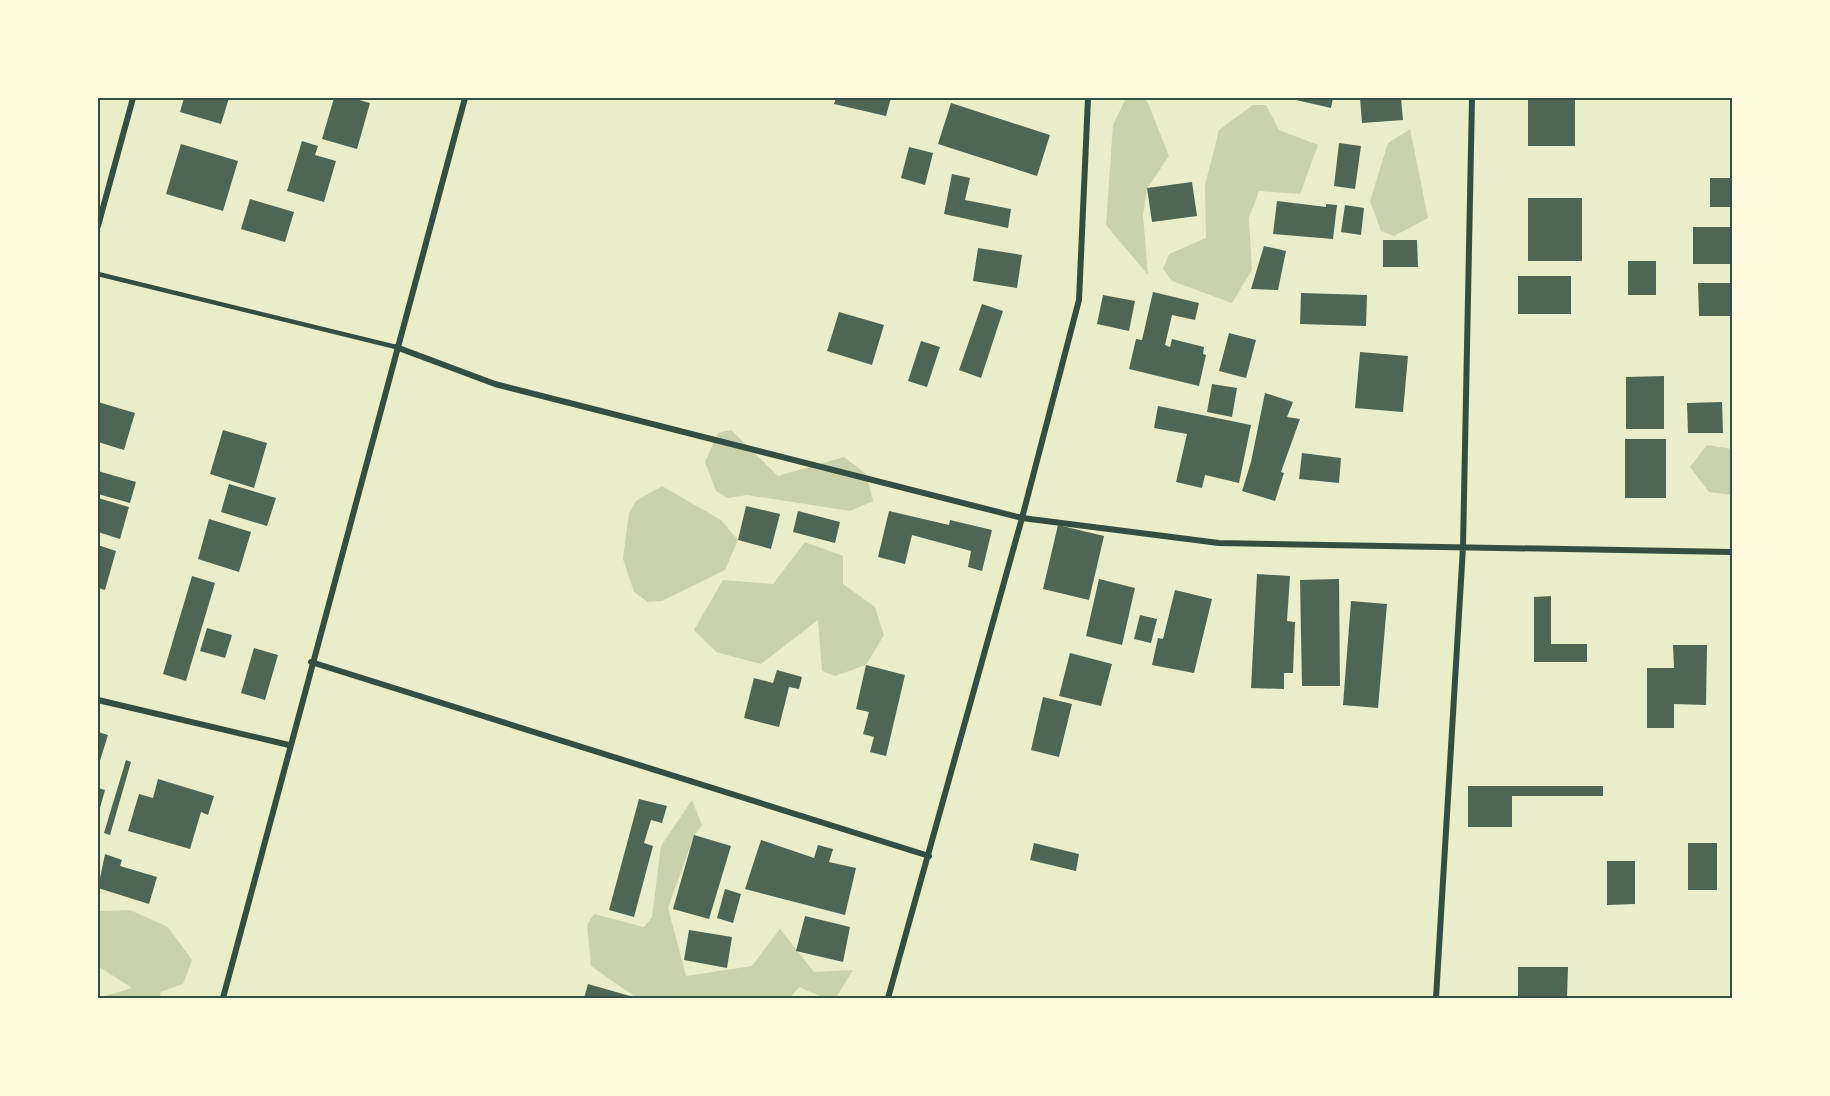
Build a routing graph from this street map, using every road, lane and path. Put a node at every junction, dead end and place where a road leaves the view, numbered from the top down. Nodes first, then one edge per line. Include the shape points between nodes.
1 (134, 98) edge
2 (465, 98) edge
3 (1088, 98) edge
4 (1472, 98) edge
5 (98, 226) edge
6 (98, 274) edge
7 (396, 347) junction
8 (1022, 518) junction
9 (1463, 547) junction
10 (1732, 552) edge
11 (311, 662) junction
12 (98, 700) edge
13 (289, 745) junction
14 (929, 856) junction
15 (223, 999) edge
16 (888, 999) edge
17 (1436, 999) edge

1 - 5 street
2 - 7 street
3 - 8 street via 1079,300
4 - 9 street
6 - 7 lane
7 - 8 street via 495,384
7 - 11 street
8 - 9 street via 1219,543
8 - 14 street
9 - 10 street
9 - 17 street
11 - 13 street
11 - 14 street
12 - 13 street
13 - 15 street
14 - 16 street

